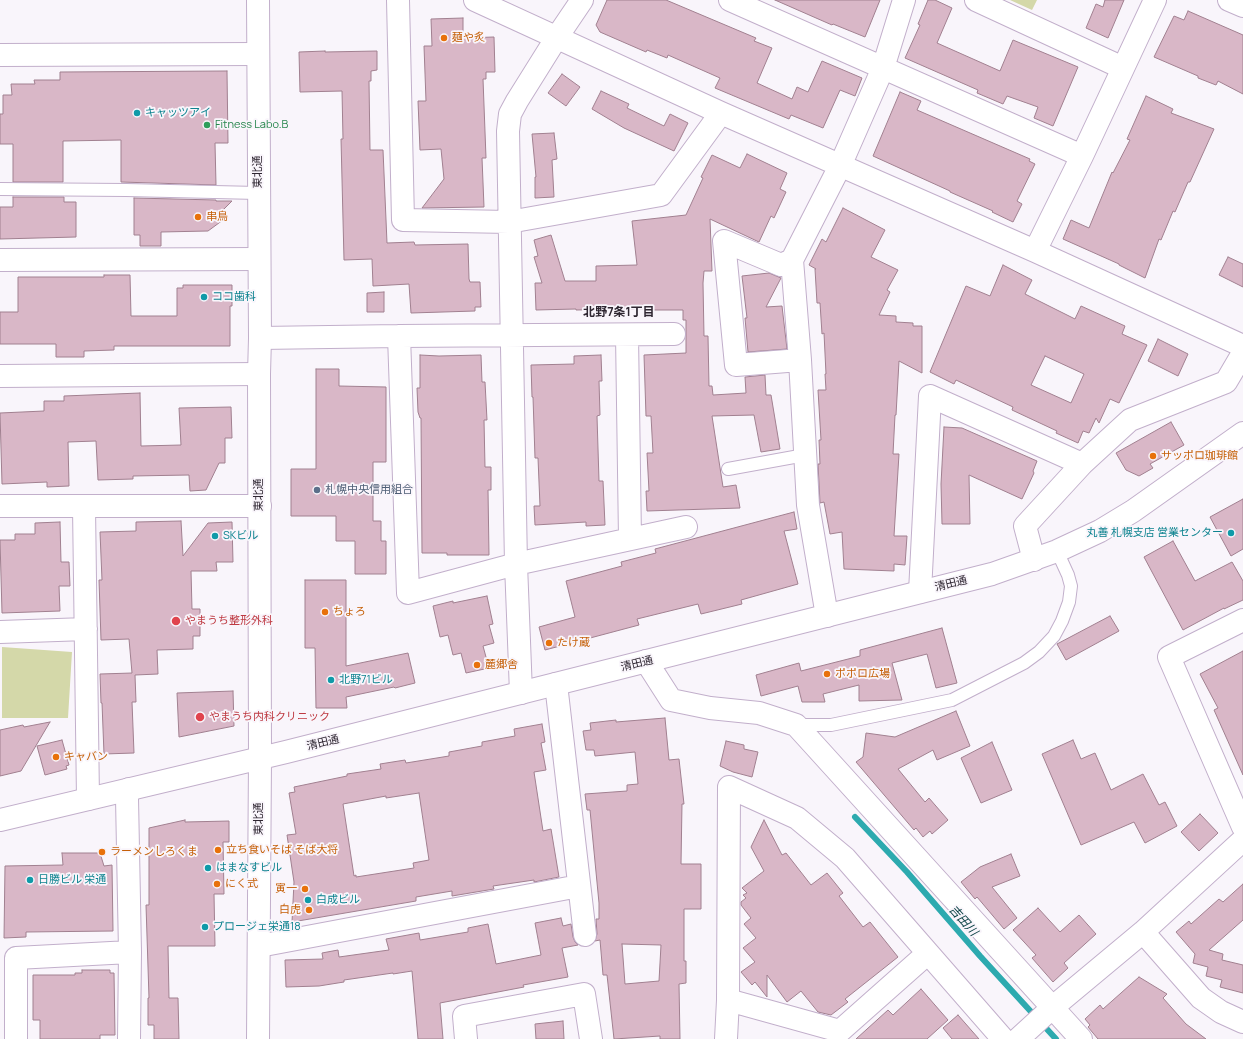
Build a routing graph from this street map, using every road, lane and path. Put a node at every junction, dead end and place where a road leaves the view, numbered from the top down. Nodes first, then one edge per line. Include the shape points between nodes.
1 (258, 0) edge
2 (398, 0) edge
3 (475, 0) edge
4 (582, 0) edge
5 (730, 0) edge
6 (904, 0) edge
7 (976, 0) edge
8 (1155, 0) edge
9 (1229, 0) edge
10 (1243, 6) edge
11 (557, 36) junction
12 (257, 54) junction
13 (0, 55) edge
14 (882, 68) junction
15 (1123, 68) junction
16 (721, 113) junction
17 (1082, 156) junction
18 (840, 166) junction
19 (0, 189) edge
20 (258, 193) junction
21 (510, 222) junction
22 (1035, 251) junction
23 (259, 259) junction
24 (0, 260) edge
25 (792, 260) junction
26 (674, 334) dead end
27 (512, 335) junction
28 (627, 335) junction
29 (399, 336) junction
30 (260, 338) junction
31 (1243, 346) edge
32 (1243, 353) edge
33 (800, 360) junction
34 (259, 374) junction
35 (0, 376) edge
36 (1243, 433) edge
37 (805, 455) junction
38 (1082, 464) junction
39 (728, 469) dead end
40 (0, 506) edge
41 (260, 506) junction
42 (84, 507) junction
43 (686, 527) dead end
44 (630, 539) junction
45 (1057, 551) junction
46 (1034, 560) junction
47 (516, 564) junction
48 (920, 592) junction
49 (826, 616) junction
50 (1243, 620) edge
51 (86, 629) junction
52 (0, 632) edge
53 (646, 661) junction
54 (556, 684) junction
55 (521, 693) junction
56 (796, 725) junction
57 (260, 759) junction
58 (129, 789) junction
59 (88, 799) junction
60 (0, 820) edge
61 (1243, 827) edge
62 (1243, 840) edge
63 (579, 886) junction
64 (1142, 932) junction
65 (584, 935) dead end
66 (259, 946) junction
67 (130, 952) junction
68 (928, 953) junction
69 (728, 1000) junction
70 (1048, 1012) junction
71 (1243, 1022) edge
72 (16, 1039) edge
73 (129, 1039) edge
74 (258, 1039) edge
75 (466, 1039) edge
76 (591, 1039) edge
77 (726, 1039) edge
78 (1003, 1039) edge
79 (1019, 1039) edge
80 (1081, 1039) edge

1 - 12 street, 東北通
2 - 21 street via 403,220
3 - 11 street
4 - 11 street
5 - 14 street
6 - 14 street
7 - 15 street
8 - 15 street
9 - 10 street
11 - 16 street
11 - 21 street via 510,114
12 - 13 street
12 - 20 street, 東北通
14 - 17 street
14 - 18 street
15 - 17 street
16 - 18 street
16 - 21 street via 661,195
17 - 22 street
18 - 22 street
18 - 25 street
19 - 20 lane
20 - 23 street, 東北通
21 - 27 street
22 - 31 street
23 - 24 street
23 - 30 street, 東北通
25 - 33 street
25 - 33 street via 781,265 724,241 736,365
26 - 28 street
27 - 28 street
27 - 29 street
27 - 47 street
28 - 44 street
29 - 30 street
29 - 47 street via 408,593
30 - 34 street, 東北通
32 - 38 street via 1226,382 1130,420
33 - 37 street
34 - 35 street
34 - 41 street, 東北通
36 - 45 street, 清田通 via 1133,511 1100,531
37 - 39 lane
37 - 49 street via 808,505
38 - 46 street via 1025,526
38 - 48 street via 930,396
40 - 42 street
41 - 42 street
41 - 57 street, 東北通
42 - 51 street
43 - 44 street
44 - 47 street
45 - 46 street, 清田通
45 - 56 lane via 1068,575 1069,602 1054,636 1024,663 952,700 831,724
46 - 48 street, 清田通 via 992,574
47 - 55 street
48 - 49 street, 清田通
49 - 53 street, 清田通
50 - 61 street via 1169,657
51 - 52 street
51 - 59 street
53 - 54 street, 清田通
53 - 56 street via 671,700 759,714
54 - 55 street, 清田通
54 - 63 street
55 - 57 street, 清田通
56 - 70 street
57 - 58 street, 清田通
57 - 66 street, 東北通
58 - 59 street, 清田通
58 - 67 street
59 - 60 street, 清田通
62 - 64 street
63 - 65 street
63 - 66 street
64 - 70 street
64 - 71 street via 1201,998 1221,1012
66 - 74 street, 東北通
67 - 72 street via 16,958
67 - 73 street
68 - 69 street via 840,1031
68 - 69 street via 845,858 797,818 729,787
68 - 78 street
69 - 77 street
70 - 79 street
70 - 80 street
75 - 76 street via 464,1016 584,994

